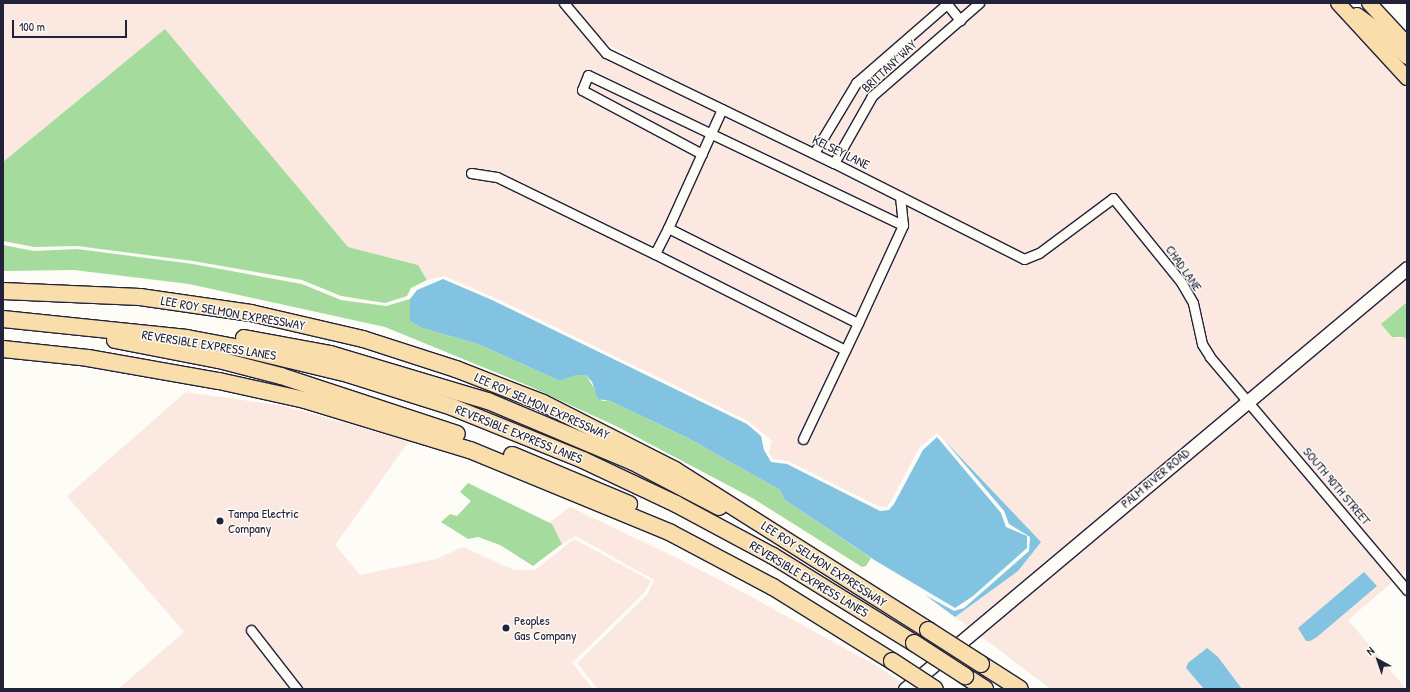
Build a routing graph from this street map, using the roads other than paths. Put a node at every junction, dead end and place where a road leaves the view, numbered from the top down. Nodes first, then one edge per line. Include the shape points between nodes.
1 (564, 3) edge
2 (979, 3) edge
3 (1369, 3) edge
4 (948, 4) edge
5 (1342, 7) edge
6 (960, 20) junction
7 (1407, 44) edge
8 (1407, 58) edge
9 (1407, 78) edge
10 (722, 109) junction
11 (711, 134) junction
12 (702, 154) junction
13 (814, 154) junction
14 (834, 163) junction
15 (471, 173) dead end
16 (900, 196) junction
17 (1113, 198) joint
18 (903, 225) junction
19 (668, 228) junction
20 (655, 254) junction
21 (1407, 268) edge
22 (3, 291) edge
23 (3, 315) edge
24 (3, 319) edge
25 (19, 320) junction
26 (858, 323) junction
27 (3, 349) edge
28 (845, 350) junction
29 (1248, 399) junction
30 (803, 439) dead end
31 (756, 520) junction
32 (773, 587) junction
33 (1407, 590) edge
34 (251, 630) dead end
35 (297, 689) edge
36 (905, 689) edge
37 (935, 689) edge
38 (985, 689) edge
39 (1020, 689) edge

1 - 10 street, KELSEY LANE via 606,53
2 - 6 street, BRITTANY WAY
3 - 7 main road
4 - 6 street
4 - 13 street, BRITTANY WAY via 856,82
5 - 8 main road via 1376,28
5 - 9 main road
6 - 14 street, BRITTANY WAY via 872,96
10 - 11 street
10 - 13 street, KELSEY LANE
11 - 12 street
11 - 12 street via 588,75 582,90
11 - 18 street
12 - 19 street
13 - 14 street, KELSEY LANE
14 - 16 street, KELSEY LANE
15 - 20 street via 497,177
16 - 17 street, KELSEY LANE via 1024,259 1039,253
16 - 18 street
17 - 29 street, CHAD LANE via 1180,282 1193,303 1202,344 1210,357
18 - 26 street
19 - 20 street
19 - 26 street
20 - 28 street
21 - 29 street, PALM RIVER ROAD
22 - 31 highway, LEE ROY SELMON EXPRESSWAY via 108,295 211,307 292,322 381,345 492,382 585,423 675,470
23 - 31 highway via 26,312 134,322 222,334 338,356 453,389 534,419 633,462 733,513
24 - 25 highway, REVERSIBLE EXPRESS LANES
25 - 32 highway via 31,327 89,335 219,360 281,376 429,424 626,502 745,563
25 - 38 highway, REVERSIBLE EXPRESS LANES, bridge via 187,338 244,348 348,374 452,407 583,460 676,504 779,560
26 - 28 street
27 - 32 highway via 88,358 190,375 305,400 388,423 470,450 671,533
28 - 30 street
29 - 33 street, SOUTH 90TH STREET
29 - 36 street, PALM RIVER ROAD
31 - 39 highway, LEE ROY SELMON EXPRESSWAY, bridge
32 - 37 highway, bridge
34 - 35 street

